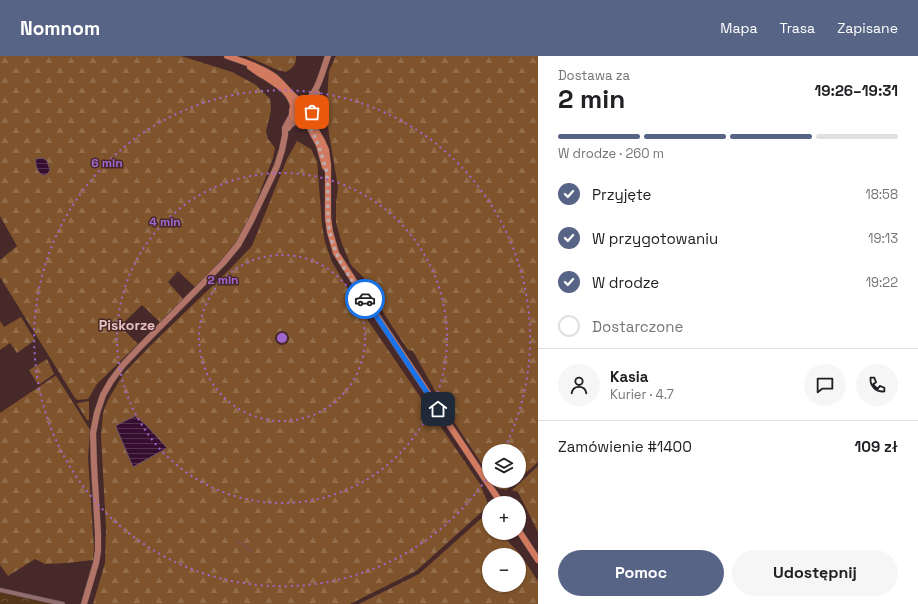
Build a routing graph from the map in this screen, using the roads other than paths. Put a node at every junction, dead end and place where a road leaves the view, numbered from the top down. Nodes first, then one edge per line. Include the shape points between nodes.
1 (227, 56) edge
2 (328, 56) edge
3 (244, 62) junction
4 (306, 104) junction
5 (293, 106) junction
6 (292, 114) junction
7 (308, 120) junction
8 (297, 121) junction
9 (285, 135) junction
10 (495, 496) edge
11 (525, 540) edge
12 (538, 560) edge
13 (0, 590) edge
14 (63, 604) edge
15 (84, 604) edge

1 - 3 main road
2 - 4 street via 316,97
3 - 4 main road via 276,78
3 - 5 main road via 279,86
4 - 5 main road via 297,102
4 - 7 main road via 312,112
5 - 6 main road
6 - 8 main road
6 - 9 street via 285,128
7 - 8 main road
7 - 10 main road via 319,145 327,174 328,218 336,253
8 - 9 street
9 - 15 street via 277,166 238,245 123,365 103,395 93,433 98,551
11 - 12 main road
13 - 14 street

